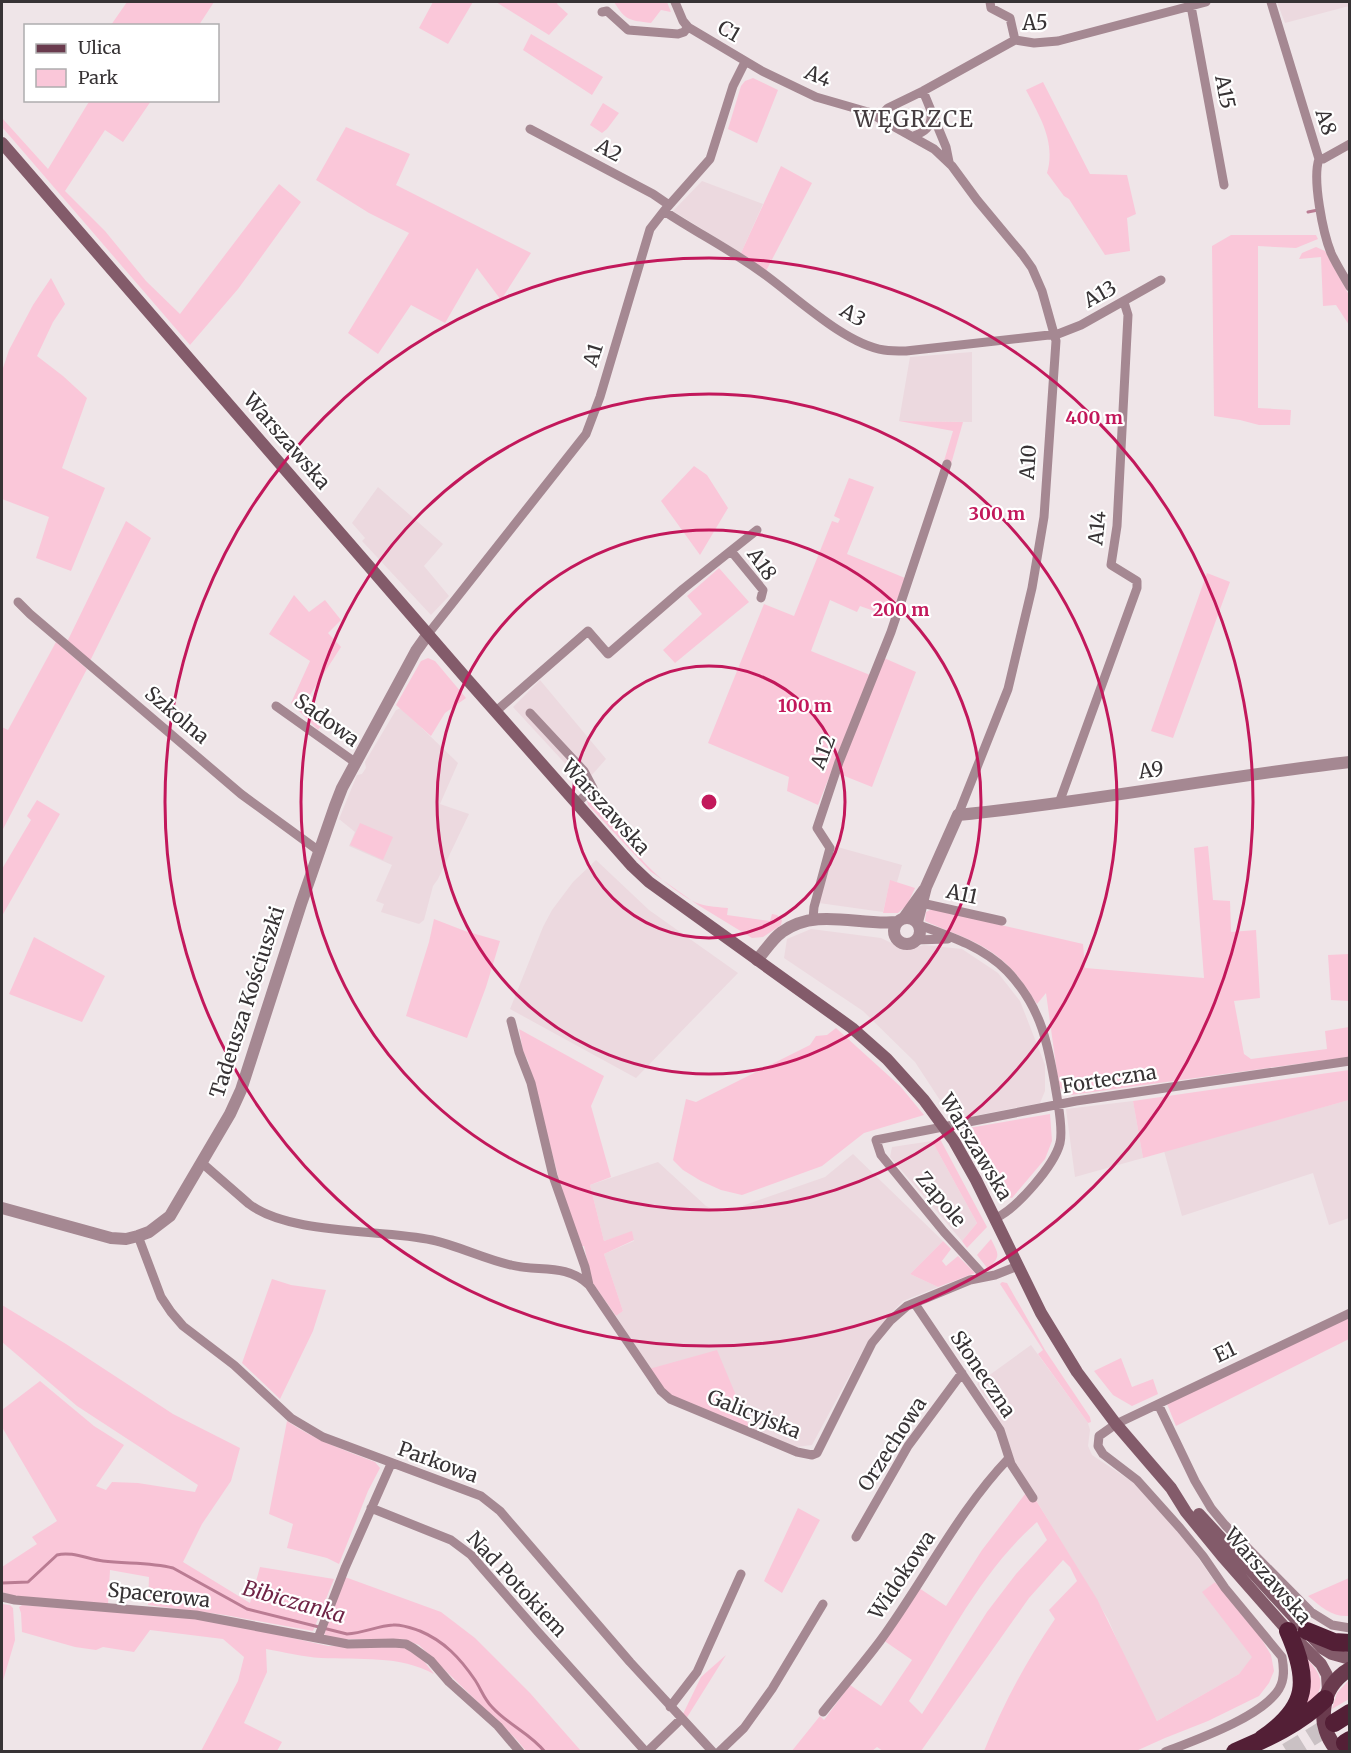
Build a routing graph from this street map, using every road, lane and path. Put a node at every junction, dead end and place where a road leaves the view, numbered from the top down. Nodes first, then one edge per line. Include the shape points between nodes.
1 (675, 2) edge
2 (990, 2) edge
3 (1206, 2) edge
4 (1271, 2) edge
5 (1184, 5) edge
6 (602, 12) dead end
7 (688, 27) junction
8 (1015, 40) junction
9 (745, 62) junction
10 (923, 91) junction
11 (930, 112) junction
12 (879, 117) junction
13 (530, 129) dead end
14 (914, 136) junction
15 (2, 143) edge
16 (1350, 144) edge
17 (1321, 159) junction
18 (949, 162) junction
19 (1224, 185) dead end
20 (667, 208) junction
21 (1161, 280) dead end
22 (1350, 286) edge
23 (1124, 302) junction
24 (1055, 335) junction
25 (947, 464) dead end
26 (757, 530) dead end
27 (731, 551) junction
28 (761, 598) dead end
29 (18, 602) dead end
30 (428, 634) junction
31 (276, 706) dead end
32 (495, 712) junction
33 (530, 712) dead end
34 (1350, 762) edge
35 (356, 763) junction
36 (1059, 803) junction
37 (576, 804) junction
38 (958, 815) junction
39 (319, 850) junction
40 (919, 901) junction
41 (813, 919) junction
42 (901, 920) junction
43 (1002, 921) dead end
44 (852, 922) junction
45 (918, 924) junction
46 (894, 935) junction
47 (915, 940) junction
48 (954, 940) junction
49 (757, 960) junction
50 (512, 1021) dead end
51 (1350, 1061) edge
52 (1058, 1105) junction
53 (876, 1140) joint
54 (202, 1163) junction
55 (2, 1208) edge
56 (996, 1218) junction
57 (138, 1236) junction
58 (1018, 1266) junction
59 (985, 1277) junction
60 (589, 1286) junction
61 (915, 1304) junction
62 (1350, 1313) edge
63 (962, 1373) junction
64 (1158, 1404) junction
65 (1116, 1424) junction
66 (1009, 1458) junction
67 (391, 1464) junction
68 (1171, 1488) junction
69 (1033, 1498) dead end
70 (371, 1508) junction
71 (856, 1537) dead end
72 (741, 1574) dead end
73 (2, 1597) edge
74 (823, 1604) dead end
75 (1350, 1628) edge
76 (1307, 1630) junction
77 (1288, 1631) junction
78 (319, 1636) junction
79 (1350, 1643) edge
80 (1350, 1659) edge
81 (1350, 1669) edge
82 (1326, 1696) junction
83 (670, 1707) junction
84 (823, 1712) dead end
85 (1350, 1713) edge
86 (681, 1719) junction
87 (1334, 1723) tunnel mouth
88 (1262, 1739) junction
89 (1345, 1745) edge
90 (520, 1752) edge
91 (646, 1752) edge
92 (713, 1752) edge
93 (719, 1752) edge
94 (1165, 1752) edge
95 (1235, 1752) edge

1 - 7 street, C1
2 - 8 street via 991,8 1010,18
3 - 5 street, A5
4 - 17 street, A8
5 - 8 street, A5 via 1058,41
5 - 19 street, A15
6 - 7 street via 607,11 628,30 678,34
7 - 9 street, C1
8 - 10 street, A5
9 - 12 street, A4 via 816,97
9 - 20 street, A1 via 733,86 710,159
10 - 11 street, A10
10 - 12 street, A5
11 - 14 street via 928,127
11 - 18 street, A10
12 - 14 street, A10
13 - 20 street, A2 via 653,194
14 - 18 street, A10
15 - 30 main road, Warszawska
16 - 17 street
17 - 22 street, A8 via 1316,176 1326,239
18 - 24 street, A10 via 1027,261 1042,291
20 - 24 street, A3 via 812,312 848,335 882,350 906,351
20 - 30 street, A1 via 650,229 586,434
21 - 23 street, A13
23 - 24 street, A13
23 - 36 street, A14 via 1128,315 1112,565 1133,577 1137,588
24 - 38 street, A10 via 1044,517 1032,588 1008,689
25 - 41 street, A12 via 891,632 820,816 817,828 830,848
26 - 27 street
27 - 28 street, A18 via 763,590
27 - 32 street via 608,654 588,631
29 - 39 street, Szkolna via 240,794
30 - 32 main road, Warszawska
30 - 35 street, Tadeusza Kościuszki
31 - 35 street, Sadowa
32 - 37 main road, Warszawska
33 - 37 street via 584,771 593,788
34 - 36 street, A9
35 - 39 street, Tadeusza Kościuszki via 342,788
36 - 38 street, A9
37 - 49 main road, Warszawska via 649,882
38 - 40 street, A10
39 - 54 street, Tadeusza Kościuszki via 241,1090
40 - 42 street, A10
40 - 43 street, A11
40 - 45 street, A10
41 - 44 street
41 - 49 street via 780,933
42 - 44 street
42 - 45 street via 911,918
42 - 46 street
44 - 46 street
45 - 47 street via 920,933
45 - 48 street
46 - 47 street via 908,944
47 - 48 street
48 - 52 street via 977,948 999,964 1027,995 1046,1038
49 - 56 main road, Warszawska via 864,1038 903,1075 954,1141
50 - 60 street, Galicyjska via 553,1176
51 - 52 street, Forteczna
52 - 53 street, Forteczna
52 - 56 street via 1061,1139 1051,1165 1012,1208
53 - 59 street, Zapole via 881,1155
54 - 57 street, Tadeusza Kościuszki via 170,1216
54 - 60 street, Galicyjska via 266,1214 330,1228 433,1240 512,1266 569,1272
55 - 57 street, Tadeusza Kościuszki via 111,1238
56 - 58 main road, Warszawska
57 - 67 street, Parkowa via 161,1297 183,1326 234,1365 291,1418 323,1437
58 - 59 street, Galicyjska
58 - 65 main road, Warszawska via 1060,1347
59 - 61 street, Galicyjska
60 - 61 street, Galicyjska via 670,1399 812,1455 817,1453 872,1343 891,1320
61 - 63 street, Słoneczna
62 - 64 street, E1
63 - 66 street, Słoneczna via 1000,1430
63 - 71 street, Orzechowa via 908,1446
64 - 65 street, E1
64 - 75 street via 1195,1480 1225,1525 1311,1612 1332,1625
65 - 68 main road, Warszawska
65 - 94 street via 1099,1436 1098,1446 1103,1454 1137,1479 1188,1537 1282,1657 1284,1668 1279,1689 1256,1711
66 - 69 street, Słoneczna
66 - 84 street, Widokowa via 962,1519 881,1640
67 - 70 street
67 - 83 street, Parkowa via 481,1496 500,1511
68 - 76 main road, Warszawska
68 - 77 main road, Warszawska via 1186,1512
70 - 78 street
70 - 91 street, Nad Potokiem via 451,1540 471,1555
72 - 83 street via 697,1671
73 - 78 street, Spacerowa via 196,1616
74 - 93 street via 772,1689 744,1728
76 - 79 highway via 1335,1642
76 - 80 main road, Warszawska via 1327,1652
77 - 82 main road, Warszawska via 1324,1667 1328,1679
77 - 88 highway via 1302,1669 1300,1695 1289,1716
78 - 90 street, Spacerowa via 348,1644 393,1642 414,1647
81 - 82 main road via 1335,1680
82 - 88 highway via 1304,1718
82 - 89 main road via 1323,1711 1329,1739
83 - 86 street, Parkowa
85 - 87 highway
86 - 91 street, Nad Potokiem
86 - 92 street, Parkowa
88 - 95 highway

